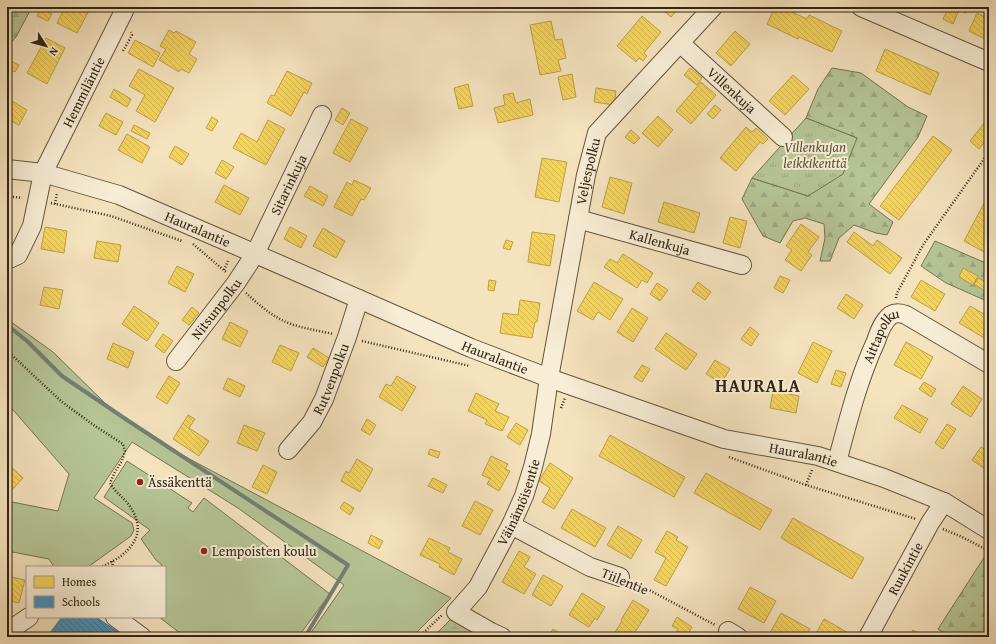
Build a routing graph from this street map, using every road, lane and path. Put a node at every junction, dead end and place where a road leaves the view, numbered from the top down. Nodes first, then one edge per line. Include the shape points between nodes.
1 (713, 7) edge
2 (861, 7) edge
3 (124, 11) dead end
4 (680, 43) junction
5 (989, 62) edge
6 (322, 114) dead end
7 (783, 137) dead end
8 (989, 152) edge
9 (7, 169) edge
10 (43, 173) junction
11 (578, 219) junction
12 (255, 254) junction
13 (7, 260) edge
14 (742, 265) dead end
15 (359, 300) junction
16 (893, 314) junction
17 (7, 351) edge
18 (176, 361) dead end
19 (989, 364) edge
20 (549, 378) junction
21 (288, 450) dead end
22 (837, 462) junction
23 (944, 502) junction
24 (511, 525) junction
25 (989, 530) edge
26 (112, 561) junction
27 (104, 566) edge
28 (112, 566) edge
29 (620, 577) joint
30 (456, 612) junction
31 (28, 618) edge
32 (116, 618) edge
33 (7, 632) edge
34 (733, 634) edge
35 (142, 637) edge
36 (419, 637) edge
37 (502, 637) edge
38 (868, 637) edge

1 - 4 street, Veljespolku
2 - 5 street
3 - 10 street, Hemmiläntie
4 - 7 street, Villenkuja
4 - 11 street, Veljespolku via 596,133
6 - 12 street, Sitarinkuja
8 - 16 path via 923,245 897,292
9 - 10 street, Hauralantie
10 - 12 street, Hauralantie via 119,196
10 - 13 street, Hemmiläntie via 32,226 18,254
11 - 14 street, Kallenkuja
11 - 20 street, Veljespolku
12 - 15 street, Hauralantie
12 - 18 street, Nitsunpolku
15 - 20 street, Hauralantie
15 - 21 street, Rutvenpolku via 324,398 312,422
16 - 19 street, Aittapolku via 906,315
16 - 22 street, Aittapolku via 881,329 868,358
17 - 26 path via 62,402 123,444 125,451 122,461 110,483 134,513 138,533 132,546
20 - 22 street, Hauralantie via 724,439 818,456
20 - 24 street, Väinämöisentie via 541,434 533,467
22 - 23 street, Hauralantie
23 - 25 street, Hauralantie
23 - 38 street, Ruukintie
24 - 29 street, Tiilentie via 590,567
24 - 30 street, Väinämöisentie via 478,587
26 - 27 path
26 - 28 path
29 - 34 path, Tiilentie via 637,583
30 - 36 path via 447,610
30 - 37 street
31 - 33 street
32 - 35 street

